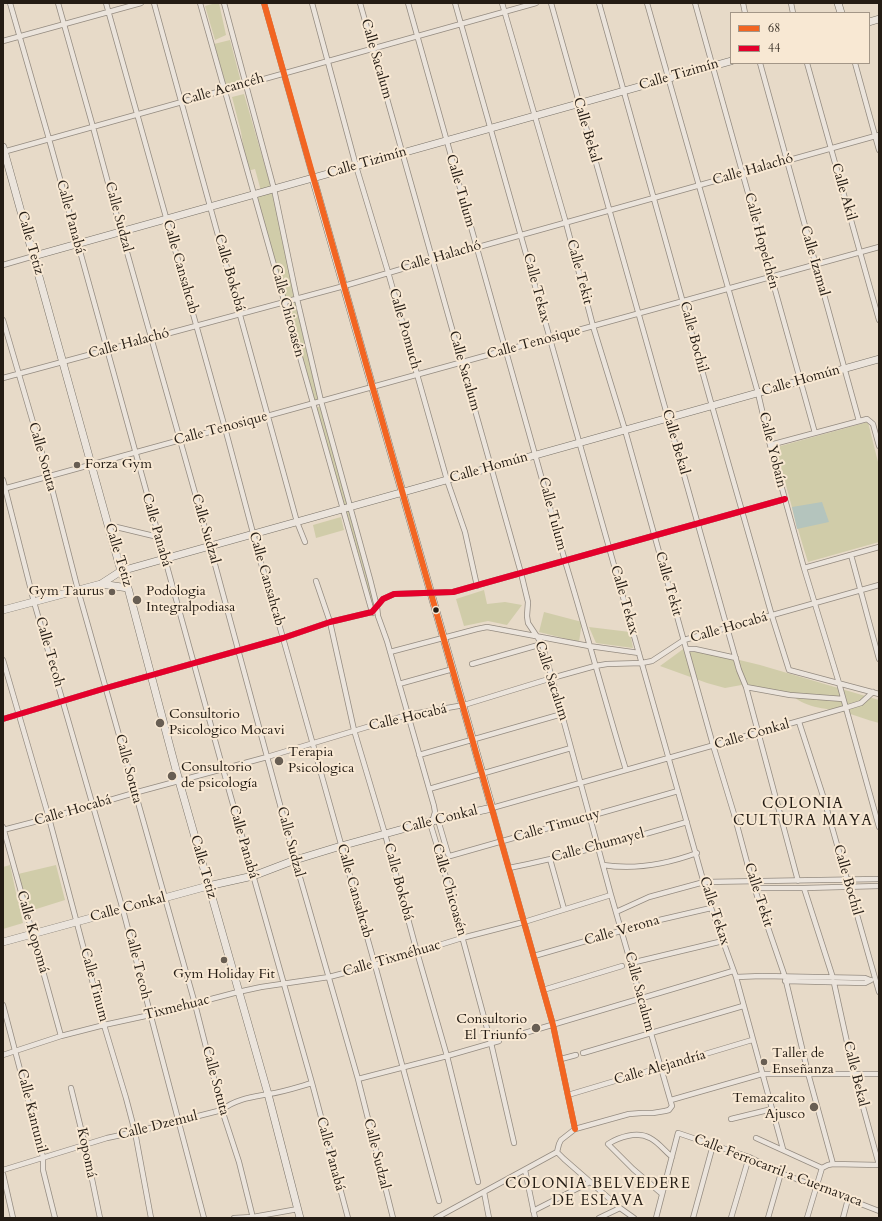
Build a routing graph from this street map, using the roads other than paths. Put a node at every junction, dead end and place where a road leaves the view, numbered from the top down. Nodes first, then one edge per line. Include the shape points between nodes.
1 (10, 3) edge
2 (58, 3) edge
3 (106, 3) edge
4 (141, 3) edge
5 (154, 3) edge
6 (200, 3) edge
7 (224, 3) edge
8 (264, 3) edge
9 (312, 3) edge
10 (360, 3) edge
11 (408, 3) edge
12 (455, 3) edge
13 (502, 3) edge
14 (536, 3) edge
15 (551, 3) edge
16 (599, 3) edge
17 (647, 3) edge
18 (695, 3) edge
19 (108, 12) junction
20 (505, 12) junction
21 (64, 24) junction
22 (461, 24) junction
23 (417, 36) junction
24 (19, 37) junction
25 (3, 41) edge
26 (373, 49) junction
27 (328, 61) junction
28 (730, 61) edge
29 (760, 64) edge
30 (807, 64) edge
31 (855, 64) edge
32 (712, 66) junction
33 (284, 73) junction
34 (668, 78) junction
35 (246, 84) junction
36 (224, 90) junction
37 (624, 91) junction
38 (181, 102) junction
39 (578, 103) junction
40 (137, 114) junction
41 (534, 116) junction
42 (93, 127) junction
43 (490, 128) junction
44 (877, 135) edge
45 (49, 139) junction
46 (446, 140) junction
47 (831, 148) junction
48 (3, 150) edge
49 (879, 150) edge
50 (402, 153) junction
51 (786, 160) junction
52 (356, 166) junction
53 (742, 173) junction
54 (313, 178) junction
55 (699, 185) junction
56 (274, 189) junction
57 (254, 194) junction
58 (654, 198) junction
59 (210, 206) junction
60 (610, 210) junction
61 (166, 219) junction
62 (566, 222) junction
63 (121, 231) junction
64 (522, 235) junction
65 (77, 244) junction
66 (476, 247) junction
67 (879, 247) edge
68 (860, 252) junction
69 (34, 256) junction
70 (432, 260) junction
71 (3, 265) edge
72 (816, 265) junction
73 (388, 272) junction
74 (771, 277) junction
75 (344, 286) junction
76 (727, 289) junction
77 (297, 299) junction
78 (684, 301) junction
79 (285, 302) junction
80 (240, 314) junction
81 (639, 314) junction
82 (3, 320) edge
83 (879, 320) edge
84 (196, 325) junction
85 (593, 326) junction
86 (151, 338) junction
87 (550, 338) junction
88 (107, 350) junction
89 (506, 350) junction
90 (879, 359) edge
91 (63, 361) junction
92 (461, 363) junction
93 (844, 369) junction
94 (18, 373) junction
95 (417, 375) junction
96 (3, 378) edge
97 (801, 381) junction
98 (373, 387) junction
99 (758, 393) junction
100 (321, 401) junction
101 (312, 404) junction
102 (712, 406) junction
103 (269, 416) junction
104 (668, 418) junction
105 (859, 421) junction
106 (225, 428) junction
107 (625, 430) junction
108 (816, 433) junction
109 (180, 440) junction
110 (580, 443) junction
111 (770, 445) junction
112 (879, 446) edge
113 (135, 453) junction
114 (536, 455) junction
115 (91, 465) junction
116 (492, 467) junction
117 (49, 477) junction
118 (3, 480) edge
119 (447, 480) junction
120 (4, 489) edge
121 (402, 492) junction
122 (785, 499) junction
123 (351, 507) junction
124 (342, 509) junction
125 (742, 511) junction
126 (297, 522) junction
127 (698, 524) junction
128 (108, 525) junction
129 (253, 534) junction
130 (654, 536) junction
131 (158, 537) junction
132 (305, 542) dead end
133 (210, 546) junction
134 (879, 547) edge
135 (609, 549) junction
136 (851, 554) junction
137 (165, 559) junction
138 (564, 561) junction
139 (804, 568) junction
140 (121, 571) junction
141 (521, 573) junction
142 (316, 582) dead end
143 (101, 584) junction
144 (879, 585) edge
145 (477, 586) junction
146 (128, 588) junction
147 (78, 590) junction
148 (860, 590) junction
149 (432, 592) junction
150 (34, 602) junction
151 (815, 604) junction
152 (377, 607) junction
153 (3, 610) edge
154 (372, 612) junction
155 (378, 616) junction
156 (772, 616) junction
157 (330, 622) junction
158 (728, 628) junction
159 (444, 637) junction
160 (538, 637) junction
161 (283, 638) junction
162 (684, 640) junction
163 (542, 644) junction
164 (589, 646) junction
165 (687, 649) junction
166 (238, 650) junction
167 (390, 652) junction
168 (638, 653) junction
169 (736, 658) junction
170 (879, 659) edge
171 (3, 660) edge
172 (194, 663) junction
173 (472, 664) dead end
174 (642, 664) junction
175 (595, 666) junction
176 (453, 669) junction
177 (152, 675) junction
178 (552, 678) junction
179 (839, 683) junction
180 (398, 684) junction
181 (746, 687) junction
182 (106, 688) junction
183 (873, 692) junction
184 (879, 694) edge
185 (843, 699) junction
186 (64, 702) junction
187 (464, 705) junction
188 (846, 708) junction
189 (562, 714) junction
190 (19, 715) junction
191 (407, 715) junction
192 (3, 719) edge
193 (799, 722) junction
194 (354, 730) junction
195 (759, 733) junction
196 (473, 740) junction
197 (312, 743) junction
198 (713, 745) junction
199 (570, 748) junction
200 (419, 756) junction
201 (267, 757) junction
202 (669, 758) junction
203 (223, 769) junction
204 (626, 770) junction
205 (483, 774) junction
206 (179, 781) junction
207 (581, 783) junction
208 (429, 789) junction
209 (678, 791) junction
210 (134, 793) junction
211 (94, 804) junction
212 (492, 808) junction
213 (590, 817) junction
214 (49, 818) junction
215 (435, 820) junction
216 (687, 822) junction
217 (879, 827) edge
218 (3, 829) edge
219 (385, 834) junction
220 (502, 842) junction
221 (341, 846) junction
222 (598, 847) junction
223 (696, 853) junction
224 (550, 859) junction
225 (295, 860) junction
226 (603, 866) junction
227 (509, 868) junction
228 (253, 876) junction
229 (846, 879) junction
230 (879, 880) edge
231 (752, 881) junction
232 (798, 881) junction
233 (704, 882) junction
234 (208, 886) junction
235 (849, 886) junction
236 (879, 886) edge
237 (755, 888) junction
238 (804, 888) junction
239 (611, 895) junction
240 (165, 898) junction
241 (711, 908) junction
242 (564, 909) junction
243 (123, 910) junction
244 (616, 912) junction
245 (77, 921) junction
246 (524, 922) junction
247 (622, 931) junction
248 (32, 933) junction
249 (462, 938) junction
250 (723, 941) junction
251 (3, 942) edge
252 (417, 952) junction
253 (534, 956) junction
254 (631, 963) junction
255 (375, 965) junction
256 (622, 966) dead end
257 (733, 971) junction
258 (329, 977) junction
259 (736, 977) junction
260 (786, 979) junction
261 (877, 980) edge
262 (833, 981) junction
263 (284, 985) junction
264 (543, 990) junction
265 (238, 992) junction
266 (879, 992) edge
267 (641, 999) junction
268 (195, 1004) junction
269 (3, 1005) edge
270 (743, 1006) junction
271 (150, 1015) junction
272 (104, 1024) junction
273 (553, 1024) junction
274 (650, 1034) junction
275 (518, 1035) dead end
276 (61, 1036) junction
277 (752, 1040) junction
278 (499, 1041) dead end
279 (491, 1043) junction
280 (15, 1050) junction
281 (583, 1053) dead end
282 (3, 1054) edge
283 (576, 1055) dead end
284 (447, 1056) junction
285 (561, 1059) junction
286 (403, 1068) junction
287 (660, 1068) junction
288 (808, 1073) junction
289 (762, 1074) junction
290 (854, 1074) junction
291 (879, 1074) edge
292 (358, 1079) junction
293 (312, 1083) junction
294 (71, 1088) dead end
295 (268, 1094) junction
296 (568, 1094) junction
297 (671, 1100) junction
298 (772, 1108) junction
299 (222, 1110) junction
300 (731, 1119) dead end
301 (179, 1121) junction
302 (575, 1129) junction
303 (136, 1132) junction
304 (756, 1138) dead end
305 (514, 1143) dead end
306 (85, 1145) junction
307 (713, 1145) junction
308 (783, 1150) junction
309 (557, 1152) junction
310 (43, 1157) junction
311 (672, 1157) junction
312 (749, 1157) junction
313 (833, 1164) junction
314 (879, 1165) edge
315 (822, 1168) junction
316 (3, 1170) edge
317 (525, 1170) junction
318 (781, 1173) junction
319 (3, 1174) edge
320 (478, 1182) dead end
321 (590, 1182) junction
322 (816, 1186) junction
323 (484, 1192) junction
324 (662, 1194) junction
325 (848, 1199) junction
326 (439, 1201) dead end
327 (620, 1208) junction
328 (298, 1209) junction
329 (879, 1210) edge
330 (533, 1211) junction
331 (442, 1216) edge
332 (13, 1218) edge
333 (56, 1218) edge
334 (100, 1218) edge
335 (151, 1218) edge
336 (204, 1218) edge
337 (234, 1218) edge
338 (253, 1218) edge
339 (300, 1218) edge
340 (348, 1218) edge
341 (393, 1218) edge
342 (436, 1218) edge
343 (489, 1218) edge
344 (535, 1218) edge
345 (599, 1218) edge
346 (634, 1218) edge
347 (656, 1218) edge
348 (693, 1218) edge
349 (731, 1218) edge
350 (768, 1218) edge
351 (807, 1218) edge
352 (843, 1218) edge

1 - 24 street, Calle Panabá
2 - 21 street, Calle Sudzal
3 - 19 street, Calle Cansahcab
4 - 19 street
5 - 38 street, Calle Bokobá
6 - 36 street, Calle Chicoasén
7 - 35 street, Calle Chicoasén
8 - 33 street
9 - 27 street, Calle Pomuch
10 - 26 street, Calle Sacalum
11 - 23 street, Calle Tulum
12 - 22 street, Calle Tekax
13 - 20 street, Calle Tekit
14 - 20 street, Calle Acancéh
15 - 39 street, Calle Bekal
16 - 37 street, Calle Bochil
17 - 34 street, Calle Yobaín
18 - 32 street, Calle Hopelchén
19 - 21 street
19 - 40 street, Calle Cansahcab
20 - 22 street, Calle Acancéh
20 - 41 street, Calle Tekit
21 - 24 street
21 - 42 street, Calle Sudzal
22 - 23 street, Calle Acancéh
22 - 43 street, Calle Tekax
23 - 26 street, Calle Acancéh
23 - 46 street, Calle Tulum
24 - 25 street
24 - 45 street, Calle Panabá
26 - 27 street, Calle Acancéh
26 - 50 street, Calle Sacalum
27 - 33 street, Calle Acancéh
27 - 52 street, Calle Pomuch
28 - 32 street, Calle Tizimín
29 - 51 street, Calle Izamal
30 - 47 street, Calle Akil
31 - 44 street
32 - 34 street, Calle Tizimín
32 - 53 street, Calle Hopelchén
33 - 35 street, Calle Acancéh
33 - 54 street
34 - 37 street, Calle Tizimín
34 - 55 street, Calle Yobaín
35 - 36 street, Calle Acancéh
35 - 56 street, Calle Chicoasén
36 - 38 street, Calle Acancéh
36 - 57 street, Calle Chicoasén
37 - 39 street, Calle Tizimín
37 - 58 street, Calle Bochil
38 - 40 street, Calle Acancéh
38 - 59 street, Calle Bokobá
39 - 41 street, Calle Tizimín
39 - 60 street, Calle Bekal
40 - 42 street, Calle Acancéh
40 - 61 street, Calle Cansahcab
41 - 43 street, Calle Tizimín
41 - 62 street, Calle Tekit
42 - 45 street, Calle Acancéh
42 - 63 street, Calle Sudzal
43 - 46 street, Calle Tizimín
43 - 64 street, Calle Tekax
44 - 47 street, Calle Halachó
44 - 49 street
45 - 48 street, Calle Acancéh
45 - 65 street, Calle Panabá
46 - 50 street, Calle Tizimín
46 - 66 street, Calle Tulum
47 - 51 street, Calle Halachó
47 - 68 street, Calle Akil
48 - 69 street, Calle Tetiz
50 - 52 street, Calle Tizimín
50 - 70 street, Calle Sacalum
51 - 53 street, Calle Halachó
51 - 72 street, Calle Izamal
52 - 54 street, Calle Tizimín
52 - 73 street, Calle Pomuch
53 - 55 street, Calle Halachó
53 - 74 street, Calle Hopelchén
54 - 56 street, Calle Tizimín
54 - 75 street
55 - 58 street, Calle Halachó
55 - 76 street, Calle Yobaín
56 - 57 street, Calle Tizimín
56 - 77 street, Calle Chicoasén
57 - 59 street, Calle Tizimín
57 - 79 street, Calle Chicoasén
58 - 60 street, Calle Halachó
58 - 78 street, Calle Bochil
59 - 61 street, Calle Tizimín
59 - 80 street, Calle Bokobá
60 - 62 street, Calle Halachó
60 - 81 street, Calle Bekal
61 - 63 street, Calle Tizimín
61 - 84 street, Calle Cansahcab
62 - 64 street, Calle Halachó
62 - 85 street, Calle Tekit
63 - 65 street, Calle Tizimín
63 - 86 street, Calle Sudzal
64 - 66 street, Calle Halachó
64 - 87 street, Calle Tekax
65 - 69 street, Calle Tizimín
65 - 88 street, Calle Panabá
66 - 70 street, Calle Halachó
66 - 89 street, Calle Tulum
67 - 68 street, Calle Tenosique
68 - 72 street, Calle Tenosique
68 - 83 street, Calle Akil
69 - 71 street, Calle Tizimín
69 - 91 street, Calle Tetiz
70 - 73 street, Calle Halachó
70 - 92 street, Calle Sacalum
72 - 74 street, Calle Tenosique
72 - 93 street, Calle Izamal
73 - 75 street, Calle Halachó
73 - 95 street, Calle Pomuch
74 - 76 street, Calle Tenosique
74 - 97 street, Calle Hopelchén
75 - 77 street, Calle Halachó
75 - 98 street
76 - 78 street, Calle Tenosique
76 - 99 street, Calle Yobaín
77 - 79 street, Calle Halachó
77 - 100 street, Calle Chicoasén
78 - 81 street, Calle Tenosique
78 - 102 street, Calle Bochil
79 - 80 street, Calle Halachó
79 - 101 street, Calle Chicoasén
80 - 84 street, Calle Halachó
80 - 103 street, Calle Bokobá
81 - 85 street, Calle Tenosique
81 - 104 street, Calle Bekal
82 - 94 street, Calle Sotuta
84 - 86 street, Calle Halachó
84 - 106 street, Calle Cansahcab
85 - 87 street, Calle Tenosique
85 - 107 street, Calle Tekit
86 - 88 street, Calle Halachó
86 - 109 street, Calle Sudzal
87 - 89 street, Calle Tenosique
87 - 110 street, Calle Tekax
88 - 91 street, Calle Halachó
88 - 113 street, Calle Panabá
89 - 92 street, Calle Tenosique
89 - 114 street, Calle Tulum
90 - 93 street, Calle Homún
91 - 94 street, Calle Halachó
91 - 115 street, Calle Tetiz
92 - 95 street, Calle Tenosique
92 - 116 street, Calle Sacalum
93 - 97 street, Calle Homún
93 - 105 street, Calle Izamal
94 - 96 street, Calle Halachó
94 - 117 street, Calle Sotuta
95 - 98 street, Calle Tenosique
95 - 119 street, Calle Pomuch
97 - 99 street, Calle Homún
97 - 108 street, Calle Hopelchén
98 - 100 street, Calle Tenosique
98 - 121 street
99 - 102 street, Calle Homún
99 - 111 street, Calle Yobaín
100 - 101 street, Calle Tenosique
100 - 123 street, Calle Chicoasén
101 - 103 street, Calle Tenosique
101 - 124 street, Calle Chicoasén
102 - 104 street, Calle Homún
102 - 125 street, Calle Bochil
103 - 106 street, Calle Tenosique
103 - 126 street, Calle Bokobá
104 - 107 street, Calle Homún
104 - 127 street, Calle Bekal
105 - 108 street
105 - 112 street via 867,419 873,424
106 - 109 street, Calle Tenosique
106 - 129 street, Calle Cansahcab
107 - 110 street, Calle Homún
107 - 130 street, Calle Tekit
108 - 111 street
109 - 113 street, Calle Tenosique
109 - 133 street, Calle Sudzal
110 - 114 street, Calle Homún
110 - 135 street, Calle Tekax
111 - 122 street, Calle Yobaín
113 - 115 street, Calle Tenosique
113 - 131 street, Calle Panabá
114 - 116 street, Calle Homún
114 - 138 street, Calle Tulum
115 - 117 street, Calle Tenosique
115 - 128 street, Calle Tetiz
116 - 119 street, Calle Homún
116 - 141 street, Calle Sacalum
117 - 120 street, Calle Tenosique
117 - 147 street, Calle Sotuta
118 - 120 street, Calle Tecoh
119 - 121 street, Calle Homún
119 - 145 street, Calle Pomuch via 465,532
120 - 150 street, Calle Tecoh
121 - 123 street, Calle Homún
121 - 149 street
122 - 125 street
122 - 139 street, Calle Yobaín
123 - 124 street, Calle Homún
123 - 152 street, Calle Chicoasén
124 - 126 street, Calle Homún
124 - 154 street, Calle Chicoasén
125 - 127 street
125 - 156 street, Calle Bochil
126 - 129 street, Calle Homún
126 - 132 street, Calle Bokobá
127 - 130 street
127 - 158 street, Calle Bekal
128 - 131 street
128 - 140 street, Calle Tetiz
129 - 133 street, Calle Homún
129 - 161 street, Calle Cansahcab
130 - 135 street
130 - 162 street, Calle Tekit
131 - 137 street, Calle Panabá
133 - 137 street, Calle Homún
133 - 166 street, Calle Sudzal
134 - 136 street
135 - 138 street
135 - 168 street, Calle Tekax
136 - 139 street
136 - 148 street
137 - 140 street, Calle Homún
137 - 172 street, Calle Panabá
138 - 141 street
138 - 164 street, Calle Tulum
139 - 151 street, Calle Yobaín
140 - 143 street, Calle Homún
140 - 146 street, Calle Tetiz
141 - 145 street
141 - 160 street, Calle Sacalum via 528,602 528,623
142 - 157 street, Calle Bokobá
143 - 146 street, Calle Homún
143 - 147 street, Calle Homún
144 - 148 street, Calle Hocabá
145 - 149 street via 453,592
146 - 177 street, Calle Tetiz
147 - 150 street, Calle Homún
147 - 182 street, Calle Sotuta
148 - 151 street, Calle Hocabá
148 - 170 street
149 - 152 street via 394,594 383,599
149 - 159 street
150 - 153 street, Calle Homún
150 - 186 street, Calle Tecoh
151 - 156 street, Calle Hocabá
151 - 179 street, Calle Yobaín
152 - 154 street
152 - 155 street, Calle Chicoasén
154 - 155 street
154 - 157 street
155 - 167 street, Calle Chicoasén
156 - 158 street, Calle Hocabá
156 - 179 street, Calle Bochil via 789,670
157 - 161 street
157 - 194 street, Calle Bokobá
158 - 162 street, Calle Hocabá
158 - 169 street, Calle Bekal
159 - 160 street via 487,627
159 - 167 street
159 - 176 street
160 - 163 street, Calle Sacalum
160 - 164 street
161 - 166 street
161 - 197 street, Calle Cansahcab
162 - 165 street, Calle Tekit
162 - 174 street, Calle Hocabá via 652,661
163 - 173 street
163 - 178 street, Calle Sacalum
164 - 168 street
164 - 175 street, Calle Tulum
165 - 169 street
165 - 198 street, Calle Tekit
166 - 172 street
166 - 201 street, Calle Sudzal
167 - 180 street, Calle Chicoasén
168 - 174 street, Calle Tekax
169 - 181 street, Calle Bekal
171 - 190 street, Calle Tinum
172 - 177 street
172 - 203 street, Calle Panabá
174 - 175 street, Calle Hocabá
174 - 202 street, Calle Tekax
175 - 178 street, Calle Hocabá
175 - 204 street, Calle Tulum
176 - 180 street
176 - 187 street
177 - 182 street
177 - 206 street, Calle Tetiz
178 - 187 street, Calle Hocabá
178 - 189 street, Calle Sacalum
179 - 183 street
179 - 185 street, Calle Yobaín
180 - 191 street, Calle Chicoasén
181 - 185 street via 790,695
181 - 195 street, Calle Bekal
182 - 186 street
182 - 210 street, Calle Sotuta
183 - 184 street
183 - 188 street, Calle Conkal via 861,703
185 - 188 street, Calle Yobaín
186 - 190 street
186 - 211 street, Calle Tecoh
187 - 191 street, Calle Hocabá
187 - 196 street
188 - 193 street, Calle Conkal
188 - 217 street, Calle Yobaín
189 - 196 street
189 - 199 street, Calle Sacalum
190 - 192 street
190 - 214 street, Calle Tinum
191 - 194 street, Calle Hocabá
191 - 200 street, Calle Chicoasén
193 - 195 street, Calle Conkal
193 - 229 street, Calle Bochil
194 - 197 street, Calle Hocabá
194 - 219 street, Calle Bokobá
195 - 198 street, Calle Conkal
195 - 232 street, Calle Bekal
196 - 200 street
196 - 205 street
197 - 201 street, Calle Hocabá
197 - 221 street, Calle Cansahcab
198 - 202 street, Calle Conkal
198 - 231 street, Calle Tekit
199 - 205 street
199 - 207 street, Calle Sacalum
200 - 208 street, Calle Chicoasén
201 - 203 street, Calle Hocabá
201 - 225 street, Calle Sudzal
202 - 204 street, Calle Conkal
202 - 209 street, Calle Tekax
203 - 206 street, Calle Hocabá
203 - 228 street, Calle Panabá
204 - 207 street, Calle Conkal
205 - 208 street
205 - 212 street
206 - 210 street, Calle Hocabá
206 - 234 street, Calle Tetiz
207 - 212 street, Calle Conkal
207 - 213 street, Calle Sacalum
208 - 215 street, Calle Chicoasén
209 - 213 street, Calle Timucuy
209 - 216 street, Calle Tekax
210 - 211 street, Calle Hocabá
210 - 240 street, Calle Sotuta
211 - 214 street, Calle Hocabá
211 - 243 street, Calle Tecoh
212 - 215 street, Calle Conkal
212 - 220 street
213 - 220 street, Calle Timucuy
213 - 222 street, Calle Sacalum
214 - 218 street, Calle Hocabá
214 - 245 street, Calle Tinum
215 - 219 street, Calle Conkal
215 - 220 street, Calle Timucuy via 450,856
215 - 249 street, Calle Chicoasén via 431,826
216 - 222 street, Calle Chumayel
216 - 223 street, Calle Tekax
218 - 248 street, Calle Kopomá
219 - 221 street, Calle Conkal
219 - 252 street, Calle Bokobá
220 - 227 street
221 - 225 street, Calle Conkal
221 - 255 street, Calle Cansahcab
222 - 224 street, Calle Chumayel
222 - 226 street, Calle Sacalum
223 - 226 street via 653,865 619,868
223 - 233 street, Calle Tekax
224 - 227 street, Calle Chumayel
224 - 242 street
225 - 228 street, Calle Conkal
225 - 258 street, Calle Sudzal
226 - 239 street, Calle Sacalum
227 - 246 street
228 - 234 street, Calle Conkal
228 - 263 street, Calle Panabá
229 - 230 street
229 - 232 street
229 - 235 street, Calle Bochil
231 - 232 street
231 - 233 street
231 - 237 street, Calle Tekit
233 - 241 street, Calle Tekax
233 - 244 street via 649,897
234 - 240 street, Calle Conkal
234 - 265 street, Calle Tetiz
235 - 236 street
235 - 238 street
235 - 261 street, Calle Bochil
237 - 238 street
237 - 260 street, Calle Tekit
238 - 262 street, Calle Bekal
239 - 242 street, Calle Tixméhuac
239 - 244 street, Calle Sacalum
240 - 243 street, Calle Conkal
240 - 268 street, Calle Sotuta
241 - 247 street, Calle Verona
241 - 250 street, Calle Tekax
242 - 246 street, Calle Tixméhuac
243 - 245 street, Calle Conkal
243 - 271 street, Calle Tecoh
244 - 247 street, Calle Sacalum
245 - 248 street, Calle Conkal
245 - 272 street, Calle Tinum
246 - 249 street, Calle Tixméhuac
246 - 253 street
247 - 253 street, Calle Verona
247 - 254 street, Calle Sacalum
248 - 251 street, Calle Conkal
248 - 276 street, Calle Kopomá
249 - 252 street, Calle Tixméhuac
249 - 279 street, Calle Chicoasén
250 - 254 street
250 - 257 street, Calle Tekax
252 - 255 street, Calle Tixméhuac
252 - 284 street, Calle Bokobá
253 - 264 street
254 - 267 street, Calle Sacalum
255 - 258 street, Calle Tixméhuac
255 - 286 street, Calle Cansahcab
256 - 264 street
257 - 259 street, Calle Tekax
257 - 267 street
258 - 263 street, Tixmehuac
258 - 292 street, Calle Sudzal
259 - 260 street
259 - 270 street, Calle Tekax
260 - 262 street
260 - 288 street, Calle Tekit
261 - 262 street via 865,983
261 - 266 street, Calle Bochil
262 - 290 street, Calle Bekal
263 - 265 street, Tixmehuac
263 - 293 street, Calle Panabá
264 - 273 street
265 - 268 street, Tixmehuac
265 - 295 street, Calle Tetiz
267 - 273 street
267 - 274 street, Calle Sacalum
268 - 271 street, Tixmehuac
268 - 299 street, Calle Sotuta
269 - 280 street, Calle Kantunil
270 - 274 street
270 - 277 street, Calle Tekax
271 - 272 street, Tixmehuac
271 - 301 street, Calle Tecoh
272 - 276 street, Tixmehuac
272 - 303 street, Calle Tinum
273 - 275 street
273 - 285 street
274 - 281 street
274 - 287 street, Calle Sacalum
276 - 280 street, Tixmehuac
277 - 287 street, Calle Alejandría
277 - 289 street, Calle Tekax
278 - 279 street
279 - 284 street
279 - 305 street, Calle Chicoasén
280 - 282 street, Tixmehuac
280 - 310 street, Calle Kantunil
283 - 285 street
284 - 286 street
284 - 320 street, Calle Bokobá
285 - 296 street
286 - 292 street
286 - 326 street, Calle Cansahcab
287 - 296 street, Calle Alejandría
287 - 297 street, Calle Sacalum
288 - 289 street
288 - 290 street
288 - 313 street, Calle Tekit
289 - 297 street
289 - 298 street, Calle Tekax
290 - 291 street
290 - 314 street, Calle Bekal
292 - 341 street, Calle Sudzal
293 - 295 street, Calle Dzemul
293 - 340 street, Calle Panabá
294 - 306 street, Kopomá
295 - 299 street, Calle Dzemul via 229,1104
295 - 328 street, Calle Tetiz
296 - 302 street
297 - 302 street, Calle Sacalum via 672,1106 669,1110 629,1114
298 - 300 street
298 - 308 street, Calle Tekax
299 - 301 street, Calle Dzemul
299 - 338 street, Calle Sotuta
301 - 303 street, Calle Dzemul
301 - 336 street, Calle Tecoh
302 - 309 street via 561,1140
303 - 306 street, Calle Dzemul
303 - 335 street, Calle Tinum
304 - 308 street
306 - 310 street, Calle Dzemul
306 - 334 street, Kopomá
307 - 311 street, Calle Ferrocarril a Cuernavaca via 678,1133
307 - 312 street, Calle Ferrocarril a Cuernavaca
307 - 348 street
308 - 315 street
309 - 317 street
309 - 321 street
310 - 316 street, Calle Dzemul
310 - 333 street, Calle Kantunil via 43,1170
311 - 324 street
311 - 324 street via 650,1138 638,1135 625,1136 608,1144
312 - 318 street, Calle Ferrocarril a Cuernavaca
312 - 349 street
313 - 314 street
313 - 315 street
315 - 322 street
317 - 323 street
317 - 330 street
318 - 322 street, Calle Ferrocarril a Cuernavaca
318 - 350 street
319 - 332 street
321 - 327 street
321 - 330 street
322 - 325 street, Calle Ferrocarril a Cuernavaca
322 - 351 street
323 - 331 street
323 - 343 street
324 - 347 street
325 - 329 street, Calle Ferrocarril a Cuernavaca
325 - 352 street
327 - 345 street
327 - 346 street
328 - 338 street
328 - 339 street, Calle Tetiz
330 - 344 street
331 - 342 street
337 - 338 street

